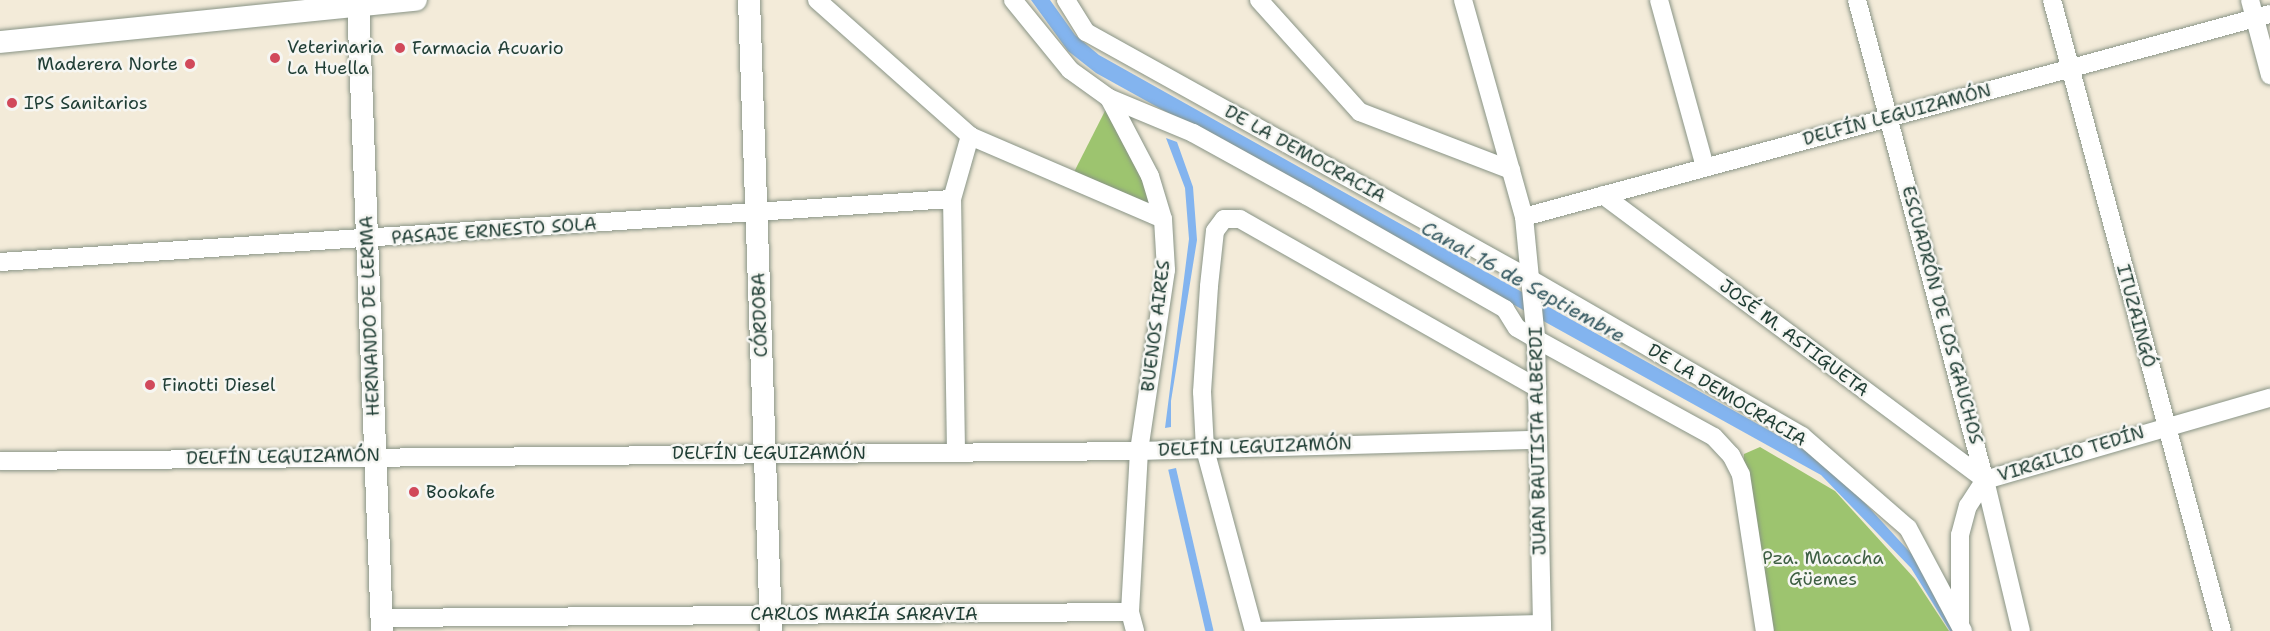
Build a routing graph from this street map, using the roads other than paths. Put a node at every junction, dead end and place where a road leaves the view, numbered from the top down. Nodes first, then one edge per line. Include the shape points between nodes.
1 (416, 0) edge
2 (749, 0) edge
3 (817, 0) edge
4 (1012, 0) edge
5 (1066, 0) edge
6 (1259, 0) edge
7 (1463, 0) edge
8 (1659, 0) edge
9 (1857, 0) edge
10 (2052, 0) edge
11 (2250, 0) edge
12 (358, 3) edge
13 (2262, 16) edge
14 (0, 42) edge
15 (2071, 68) junction
16 (2270, 75) edge
17 (1109, 98) junction
18 (1890, 117) junction
19 (970, 136) junction
20 (1705, 167) junction
21 (1511, 170) junction
22 (1603, 195) junction
23 (952, 200) junction
24 (756, 214) junction
25 (1524, 217) junction
26 (1163, 219) junction
27 (368, 240) junction
28 (0, 262) edge
29 (1532, 280) junction
30 (1536, 339) junction
31 (1537, 388) junction
32 (2270, 398) edge
33 (2165, 426) junction
34 (1538, 440) junction
35 (1205, 449) junction
36 (1139, 451) junction
37 (956, 452) junction
38 (765, 454) junction
39 (375, 456) junction
40 (0, 461) edge
41 (1985, 480) junction
42 (1130, 612) junction
43 (771, 623) edge
44 (382, 625) edge
45 (1542, 628) edge
46 (1961, 630) edge
47 (1135, 631) edge
48 (1254, 631) edge
49 (1765, 631) edge
50 (2021, 631) edge
51 (2222, 631) edge

1 - 12 main road
2 - 24 main road, CÓRDOBA
3 - 19 street
4 - 17 street, BUENOS AIRES via 1070,70
5 - 29 street, DE LA DEMOCRACIA via 1086,32
6 - 21 street via 1360,112
7 - 21 street, JUAN BAUTISTA ALBERDI
8 - 20 street
9 - 18 street, ESCUADRÓN DE LOS GAUCHOS
10 - 15 street, ITUZAINGÓ
11 - 13 street
12 - 14 main road
12 - 27 main road, HERNANDO DE LERMA
13 - 15 street, DELFÍN LEGUIZAMÓN
13 - 16 street
15 - 18 street, DELFÍN LEGUIZAMÓN
15 - 33 street, ITUZAINGÓ
17 - 26 street, BUENOS AIRES via 1150,176
17 - 30 street, DE LA DEMOCRACIA via 1193,133 1307,196 1506,309 1517,328
18 - 20 street, DELFÍN LEGUIZAMÓN
18 - 41 street, ESCUADRÓN DE LOS GAUCHOS
19 - 23 street
19 - 26 street
20 - 22 street, DELFÍN LEGUIZAMÓN
21 - 25 street, JUAN BAUTISTA ALBERDI
22 - 25 street, DELFÍN LEGUIZAMÓN
22 - 41 street, JOSÉ M. ASTIGUETA
23 - 24 street, PASAJE ERNESTO SOLA
23 - 37 street
24 - 27 street, PASAJE ERNESTO SOLA
24 - 38 main road, CÓRDOBA
25 - 29 street, JUAN BAUTISTA ALBERDI
26 - 36 street, BUENOS AIRES via 1166,270
27 - 28 street, PASAJE ERNESTO SOLA
27 - 39 main road, HERNANDO DE LERMA
29 - 30 street, JUAN BAUTISTA ALBERDI
29 - 46 street, DE LA DEMOCRACIA via 1802,436 1908,528
30 - 31 street, JUAN BAUTISTA ALBERDI
30 - 49 street, DE LA DEMOCRACIA via 1714,437 1731,455 1741,475
31 - 34 street, JUAN BAUTISTA ALBERDI
31 - 35 street via 1240,219 1224,219 1215,231 1202,392
32 - 33 street, VIRGILIO TEDÍN
33 - 41 street, VIRGILIO TEDÍN
33 - 51 street, ITUZAINGÓ
34 - 35 street, DELFÍN LEGUIZAMÓN
34 - 45 street, JUAN BAUTISTA ALBERDI
35 - 36 street, DELFÍN LEGUIZAMÓN
35 - 48 street
36 - 37 street, DELFÍN LEGUIZAMÓN
36 - 42 street, BUENOS AIRES
37 - 38 street, DELFÍN LEGUIZAMÓN
38 - 39 street, DELFÍN LEGUIZAMÓN
38 - 43 main road, CÓRDOBA
39 - 40 street, DELFÍN LEGUIZAMÓN
39 - 44 main road, HERNANDO DE LERMA
41 - 46 street, VIRGILIO TEDÍN via 1968,506 1960,535
41 - 50 street, ESCUADRÓN DE LOS GAUCHOS
42 - 43 street, CARLOS MARÍA SARAVIA
42 - 47 street, BUENOS AIRES
43 - 44 street, CARLOS MARÍA SARAVIA
45 - 48 street

